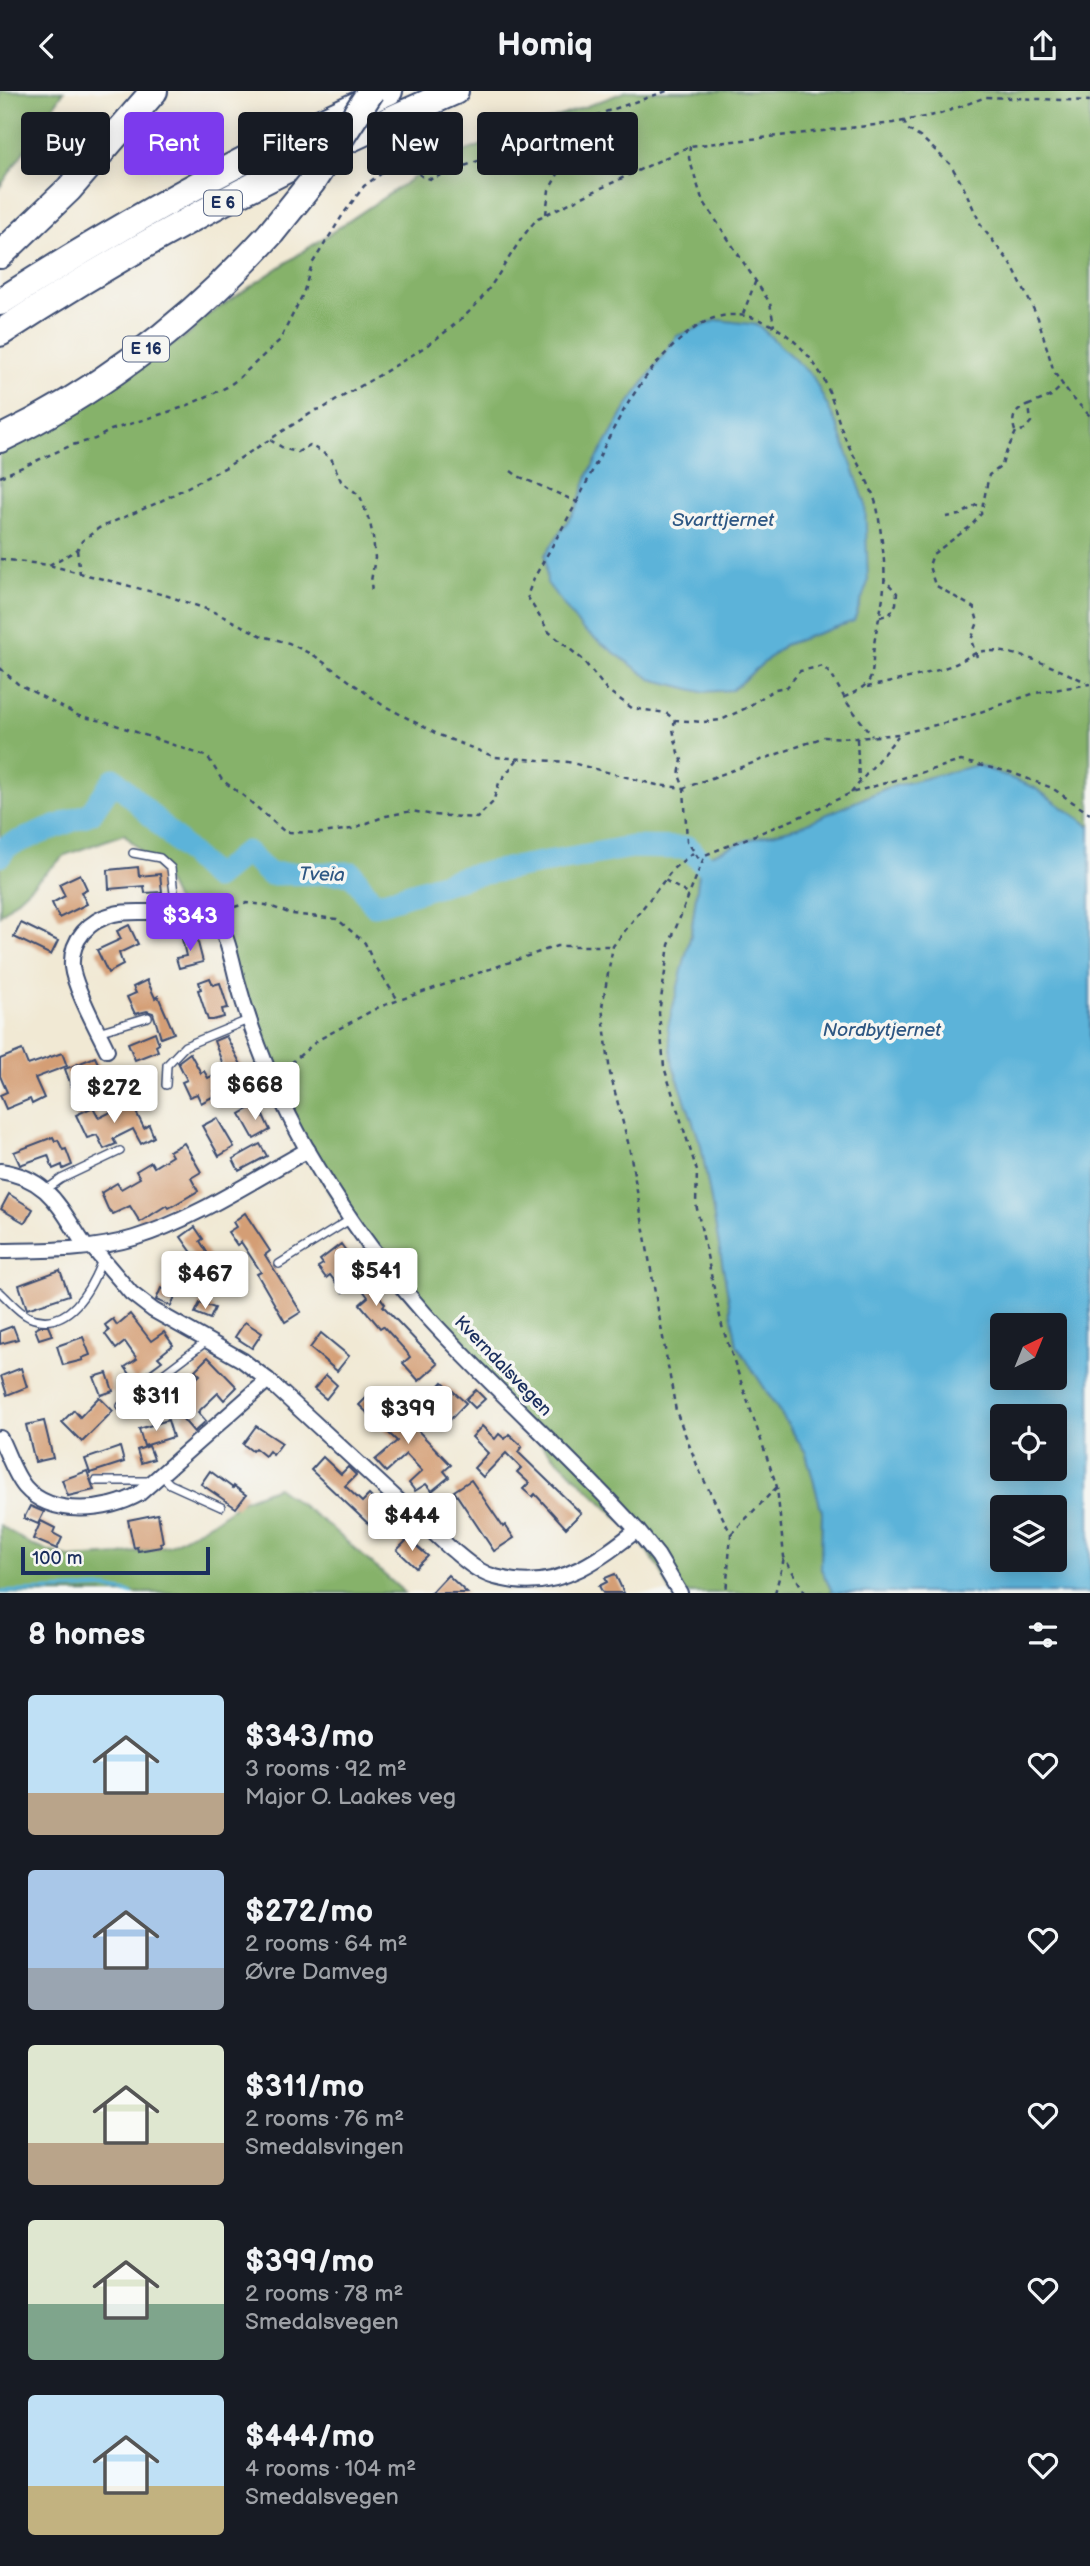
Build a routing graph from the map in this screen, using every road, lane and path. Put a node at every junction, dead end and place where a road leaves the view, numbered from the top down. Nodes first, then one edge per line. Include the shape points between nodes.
1 (154, 91) edge
2 (371, 91) edge
3 (389, 91) edge
4 (455, 91) edge
5 (667, 91) edge
6 (1090, 101) edge
7 (610, 112) edge
8 (904, 121) junction
9 (690, 146) junction
10 (477, 162) edge
11 (557, 175) edge
12 (546, 214) junction
13 (0, 255) edge
14 (756, 280) junction
15 (0, 302) edge
16 (743, 314) junction
17 (774, 327) junction
18 (0, 333) edge
19 (1063, 385) junction
20 (1029, 405) junction
21 (1090, 416) edge
22 (1016, 432) junction
23 (0, 439) edge
24 (270, 440) junction
25 (511, 471) dead end
26 (0, 477) edge
27 (577, 502) junction
28 (982, 506) junction
29 (946, 517) dead end
30 (77, 550) junction
31 (0, 559) edge
32 (49, 565) junction
33 (80, 574) junction
34 (884, 579) junction
35 (372, 594) dead end
36 (880, 617) junction
37 (976, 655) junction
38 (0, 668) edge
39 (1089, 684) edge
40 (867, 687) junction
41 (845, 697) junction
42 (675, 720) junction
43 (899, 734) junction
44 (872, 736) junction
45 (857, 737) junction
46 (518, 758) junction
47 (859, 781) junction
48 (684, 788) junction
49 (851, 793) junction
50 (1090, 814) edge
51 (134, 853) dead end
52 (693, 853) junction
53 (701, 862) junction
54 (665, 880) junction
55 (688, 894) junction
56 (176, 910) junction
57 (212, 915) junction
58 (613, 946) junction
59 (398, 1000) junction
60 (148, 1017) dead end
61 (248, 1020) junction
62 (98, 1032) junction
63 (107, 1050) dead end
64 (273, 1079) junction
65 (166, 1084) dead end
66 (308, 1150) junction
67 (120, 1151) dead end
68 (0, 1171) edge
69 (47, 1189) junction
70 (351, 1219) junction
71 (89, 1247) junction
72 (0, 1251) edge
73 (102, 1261) junction
74 (279, 1264) dead end
75 (0, 1292) edge
76 (207, 1341) junction
77 (268, 1380) junction
78 (121, 1406) dead end
79 (0, 1438) edge
80 (157, 1478) junction
81 (96, 1481) dead end
82 (776, 1487) junction
83 (221, 1507) dead end
84 (636, 1530) junction
85 (731, 1534) junction
86 (784, 1557) junction
87 (680, 1593) edge
88 (726, 1593) edge
89 (775, 1593) edge
90 (805, 1593) edge

1 - 13 highway via 69,189
2 - 23 highway, E 16, bridge via 324,166 271,233 206,299 73,400
3 - 15 highway, E 6 via 195,187
4 - 18 highway, E 6 via 207,211
5 - 7 path
6 - 8 path via 986,97
8 - 9 path
8 - 19 path via 907,129 950,164 982,227 1011,264
9 - 12 path
9 - 14 path via 689,158 706,207
10 - 26 path via 431,179 400,160 364,186 312,264 280,340 227,387
11 - 12 path via 549,190
12 - 24 path via 522,235 472,309 439,337
14 - 16 path
14 - 17 path via 770,303
16 - 17 path
16 - 27 path via 695,328 656,365 630,398
17 - 34 path via 806,353 820,372 836,418 869,483 877,510
19 - 20 path
19 - 21 path
20 - 22 path via 1014,415
20 - 22 path via 1031,422
22 - 28 path via 1002,466 989,475
24 - 30 path via 157,503 99,528
24 - 35 path via 298,452 315,446 331,458 345,485 360,496 373,537
25 - 27 path
27 - 42 path via 527,596 549,632 582,659 607,690 632,708 666,713
28 - 29 path
28 - 37 path via 971,526 933,554 929,566 935,585 974,607 978,622 971,640
30 - 32 path
30 - 33 path
31 - 32 path
32 - 33 path
33 - 46 path via 168,596 289,643 315,656 381,704 439,735 495,757
34 - 36 path
34 - 36 path via 897,593 896,604 890,614
36 - 40 path
37 - 39 path via 981,651 1007,653
37 - 40 path
38 - 46 path via 18,684 79,716 208,757 222,780 285,832 322,834 412,811 477,818 493,802 499,783
39 - 43 path via 1035,694
40 - 41 path
41 - 42 path via 823,666 800,671 787,687 775,689 721,720
41 - 44 path
42 - 48 path
43 - 44 path
43 - 47 path
44 - 45 path
45 - 47 path
45 - 48 path via 824,737
46 - 48 path via 568,762
47 - 49 path
48 - 52 path via 687,841
49 - 50 path via 961,761 1052,788
49 - 53 path via 705,855
51 - 56 lane via 160,858 171,868
52 - 53 path
52 - 54 path
53 - 55 path
54 - 55 path
54 - 58 path
55 - 82 path via 670,945 659,1013 664,1066 697,1171 696,1204 722,1326
56 - 57 street
56 - 62 street via 116,913 87,926 78,939 72,967
57 - 59 path via 247,903 337,919 365,943
57 - 61 street, Kverndalsvegen via 226,940
58 - 59 path via 557,946
58 - 85 path via 602,1007 610,1073 629,1146 676,1411
59 - 64 path via 318,1040
60 - 62 lane
61 - 64 street, Kverndalsvegen
61 - 65 lane via 185,1046 167,1065
62 - 63 street
64 - 66 street, Kverndalsvegen
66 - 70 street, Kverndalsvegen
66 - 71 street via 158,1230
67 - 69 lane
68 - 69 street via 24,1175
69 - 71 street
70 - 74 lane
70 - 84 street, Kverndalsvegen via 423,1312
71 - 72 street
71 - 73 street
73 - 75 lane via 85,1296 61,1317 27,1316
73 - 76 street via 131,1293
76 - 77 street
76 - 78 lane
77 - 80 street
77 - 84 street via 478,1570 530,1583 559,1578 592,1563
79 - 80 street via 21,1481 49,1503 113,1506 139,1494
80 - 81 lane
80 - 83 lane
82 - 85 path
82 - 86 path
84 - 87 street, Kverndalsvegen
85 - 88 path
86 - 89 path
86 - 90 path

